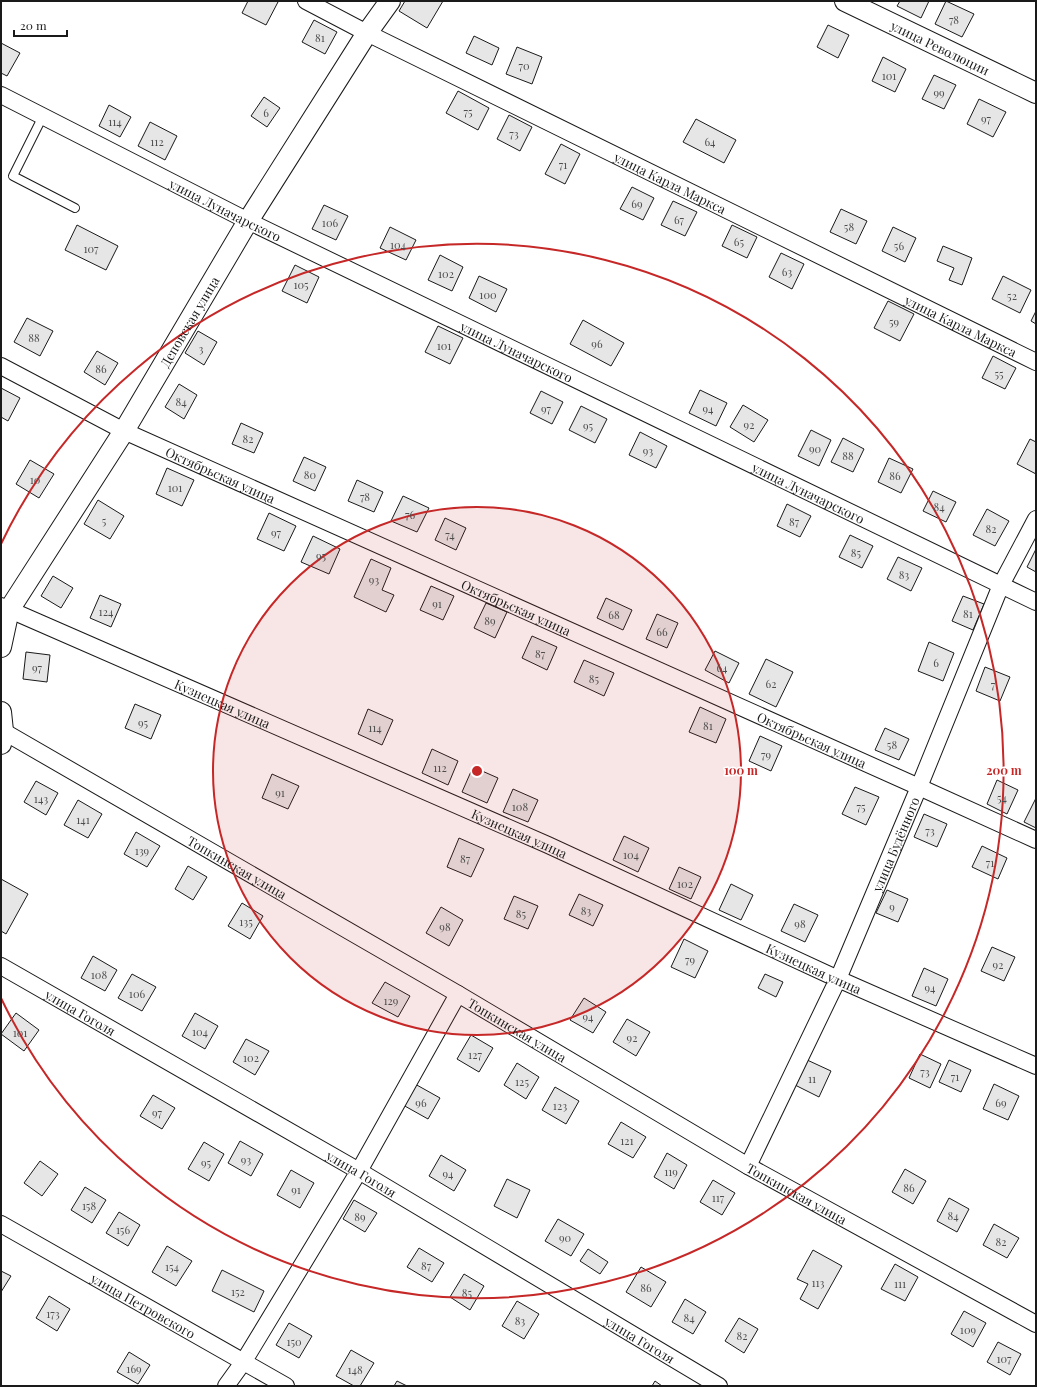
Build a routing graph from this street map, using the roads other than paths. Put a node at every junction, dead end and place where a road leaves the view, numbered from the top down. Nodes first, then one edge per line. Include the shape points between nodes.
1 (306, 1) edge
2 (390, 1) edge
3 (845, 1) edge
4 (367, 33) junction
5 (1036, 93) edge
6 (1, 95) edge
7 (43, 116) junction
8 (75, 208) dead end
9 (248, 221) junction
10 (1036, 362) edge
11 (1, 366) edge
12 (124, 431) junction
13 (1036, 519) edge
14 (1001, 585) junction
15 (1036, 602) edge
16 (5, 608) edge
17 (1, 647) edge
18 (2, 729) edge
19 (919, 787) junction
20 (1036, 840) edge
21 (1, 966) edge
22 (838, 979) junction
23 (458, 994) junction
24 (1036, 1066) edge
25 (748, 1166) junction
26 (359, 1171) junction
27 (1, 1224) edge
28 (1036, 1324) edge
29 (244, 1361) junction
30 (226, 1386) edge
31 (286, 1386) edge
32 (719, 1386) edge

1 - 4 street, улица Карла Маркса
2 - 4 street, Деповская улица
3 - 5 street, улица Революции
4 - 9 street, Деповская улица
4 - 10 street, улица Карла Маркса
6 - 7 street, улица Луначарского
7 - 8 lane via 13,176
7 - 9 street, улица Луначарского
9 - 12 street, Деповская улица
9 - 14 street, улица Луначарского
11 - 12 street, Октябрьская улица
12 - 16 street, Деповская улица
12 - 19 street, Октябрьская улица
13 - 14 street, улица Будённого
14 - 15 street, улица Луначарского
14 - 19 street, улица Будённого
16 - 17 street, Деповская улица
16 - 22 street, Кузнецкая улица via 548,845
18 - 23 street, Топкинская улица
19 - 20 street, Октябрьская улица
19 - 22 street, улица Будённого
21 - 26 street, улица Гоголя
22 - 24 street, Кузнецкая улица
22 - 25 street, улица Будённого
23 - 25 street, Топкинская улица
23 - 26 street
25 - 28 street, Топкинская улица
26 - 29 street
26 - 32 street, улица Гоголя
27 - 29 street, улица Петровского
29 - 30 street
29 - 31 street, улица Петровского

